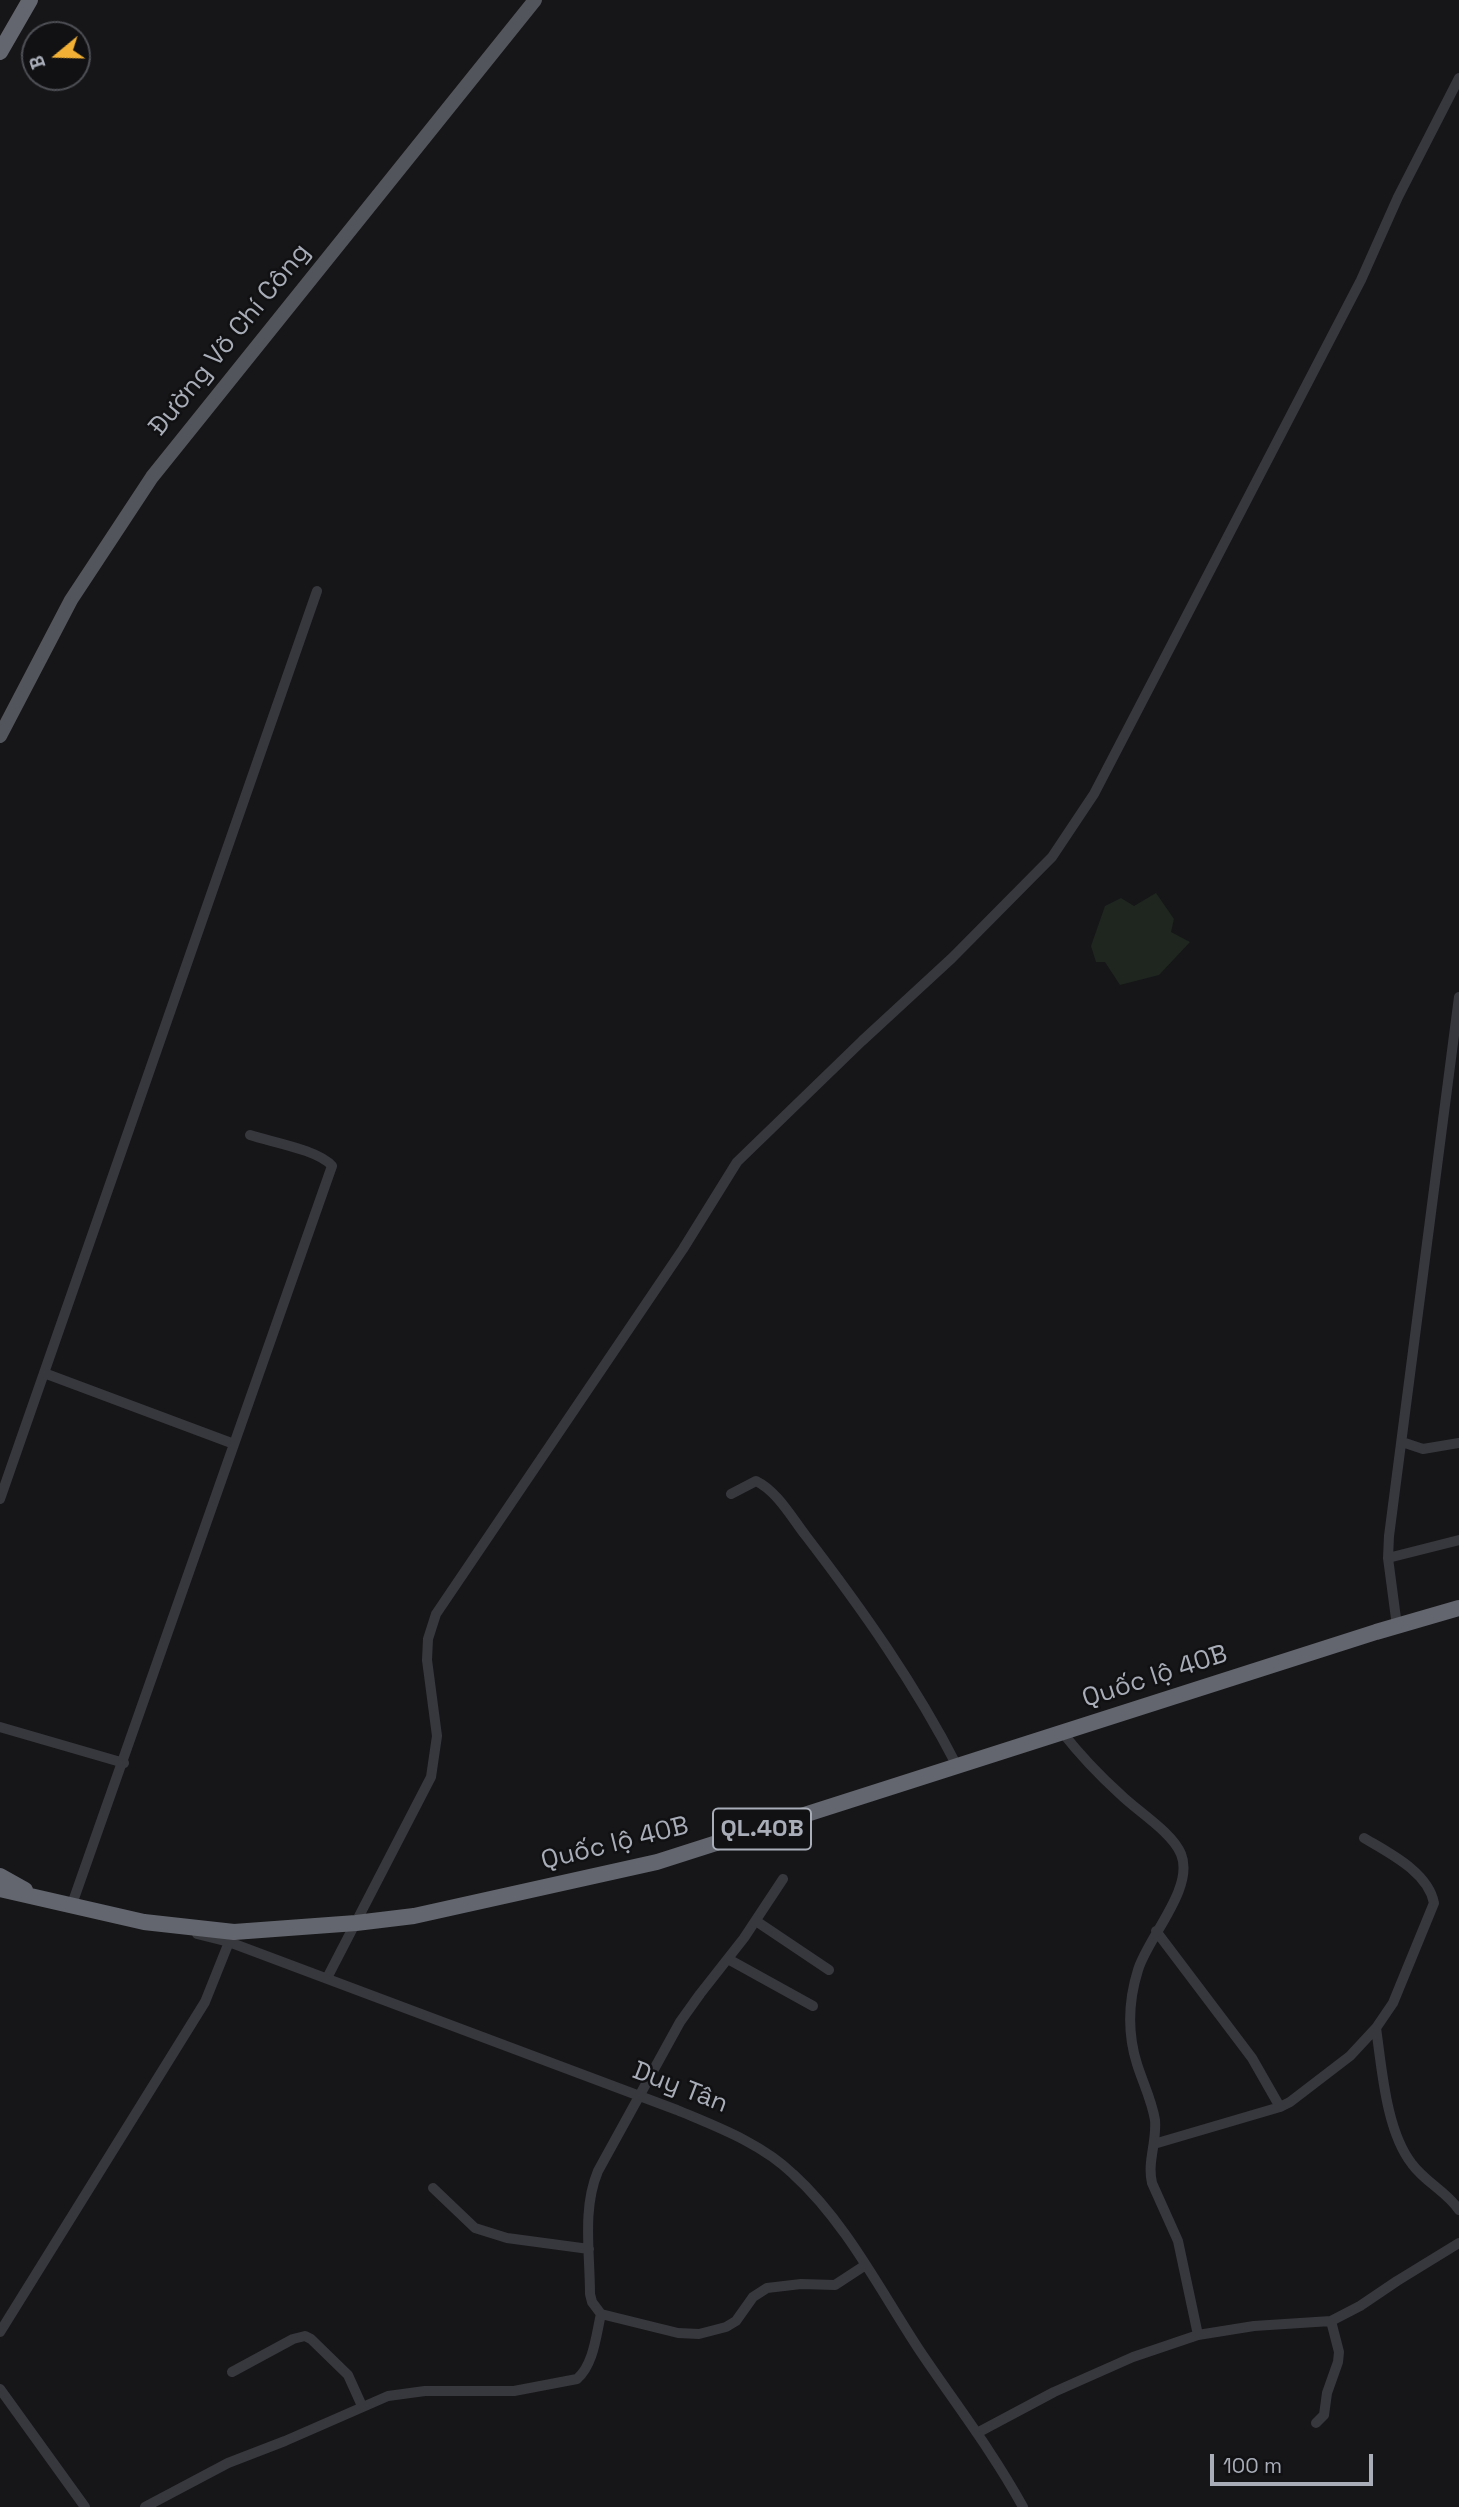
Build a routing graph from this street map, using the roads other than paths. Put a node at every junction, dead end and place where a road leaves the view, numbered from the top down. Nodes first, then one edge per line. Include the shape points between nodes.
1 (30, 0) edge
2 (535, 0) edge
3 (0, 52) edge
4 (1459, 78) edge
5 (317, 591) dead end
6 (0, 736) edge
7 (1459, 997) edge
8 (1453, 1087) edge
9 (250, 1135) dead end
10 (44, 1373) junction
11 (1402, 1442) junction
12 (1459, 1443) edge
13 (234, 1444) junction
14 (731, 1494) dead end
15 (0, 1499) edge
16 (1459, 1541) edge
17 (1388, 1558) junction
18 (1459, 1608) edge
19 (1397, 1626) junction
20 (0, 1727) edge
21 (1062, 1732) junction
22 (124, 1763) junction
23 (957, 1766) junction
24 (1364, 1838) dead end
25 (0, 1876) edge
26 (783, 1879) dead end
27 (0, 1889) edge
28 (46, 1901) junction
29 (71, 1907) junction
30 (756, 1921) junction
31 (356, 1923) junction
32 (161, 1924) junction
33 (1156, 1931) junction
34 (229, 1942) junction
35 (729, 1959) junction
36 (829, 1970) dead end
37 (327, 1978) junction
38 (813, 2007) dead end
39 (1377, 2028) junction
40 (640, 2097) junction
41 (1280, 2107) junction
42 (1154, 2144) junction
43 (433, 2188) dead end
44 (1459, 2210) edge
45 (1459, 2243) edge
46 (589, 2249) junction
47 (864, 2266) junction
48 (601, 2314) junction
49 (1331, 2321) junction
50 (0, 2332) edge
51 (1198, 2335) junction
52 (233, 2372) dead end
53 (0, 2389) edge
54 (362, 2406) junction
55 (1315, 2423) dead end
56 (977, 2433) junction
57 (85, 2507) edge
58 (145, 2507) edge
59 (1023, 2507) edge

1 - 3 highway
2 - 6 main road, Đường Võ Chí Công via 152,477 71,600
4 - 31 street via 1354,292 1094,794 1052,857 737,1162 436,1614 428,1639 437,1736 431,1777
5 - 10 street
7 - 8 street
8 - 11 street
9 - 13 street via 305,1152 332,1166
10 - 13 street
10 - 15 street
11 - 12 street via 1423,1449
11 - 17 street
13 - 22 street
14 - 23 street via 756,1480 785,1509 892,1654
16 - 17 street
17 - 19 street
18 - 19 highway, Quốc lộ 40B / QL.40B
19 - 21 highway, Quốc lộ 40B / QL.40B
20 - 22 street
21 - 23 highway, Quốc lộ 40B / QL.40B
21 - 33 street via 1180,1851 1183,1877
22 - 29 street
23 - 31 highway, Quốc lộ 40B / QL.40B via 657,1862 414,1916
24 - 39 street via 1416,1874 1434,1903 1393,2003
25 - 28 highway, Quốc lộ 40B / QL.40B
26 - 30 street
27 - 28 highway, Quốc lộ 40B / QL.40B
28 - 29 highway, Quốc lộ 40B / QL.40B
29 - 32 highway, Quốc lộ 40B / QL.40B
30 - 35 street
30 - 36 street
31 - 32 highway, Quốc lộ 40B / QL.40B via 234,1932
31 - 37 street
32 - 34 street, Duy Tân
33 - 41 street via 1252,2057
33 - 42 street via 1138,1969 1129,2025 1152,2107
34 - 37 street, Duy Tân
34 - 50 street via 205,2002
35 - 38 street
35 - 40 street via 685,2014
37 - 40 street, Duy Tân
39 - 41 street via 1350,2056
39 - 44 street via 1384,2087 1403,2150 1423,2177
40 - 46 street via 592,2188
40 - 47 street, Duy Tân via 732,2133 792,2172 824,2205
41 - 42 street
42 - 51 street via 1152,2183 1178,2241
43 - 46 street via 475,2228 507,2238
45 - 49 street
46 - 48 street via 590,2294
47 - 48 street via 835,2285 767,2288 726,2327 699,2334
47 - 56 street, Duy Tân
48 - 54 street via 588,2364 577,2379 514,2391 398,2394
49 - 51 street
49 - 55 street via 1338,2362 1324,2415
51 - 56 street via 1054,2392
52 - 54 street via 305,2336 348,2375
53 - 57 street
54 - 58 street via 228,2463
56 - 59 street, Duy Tân

